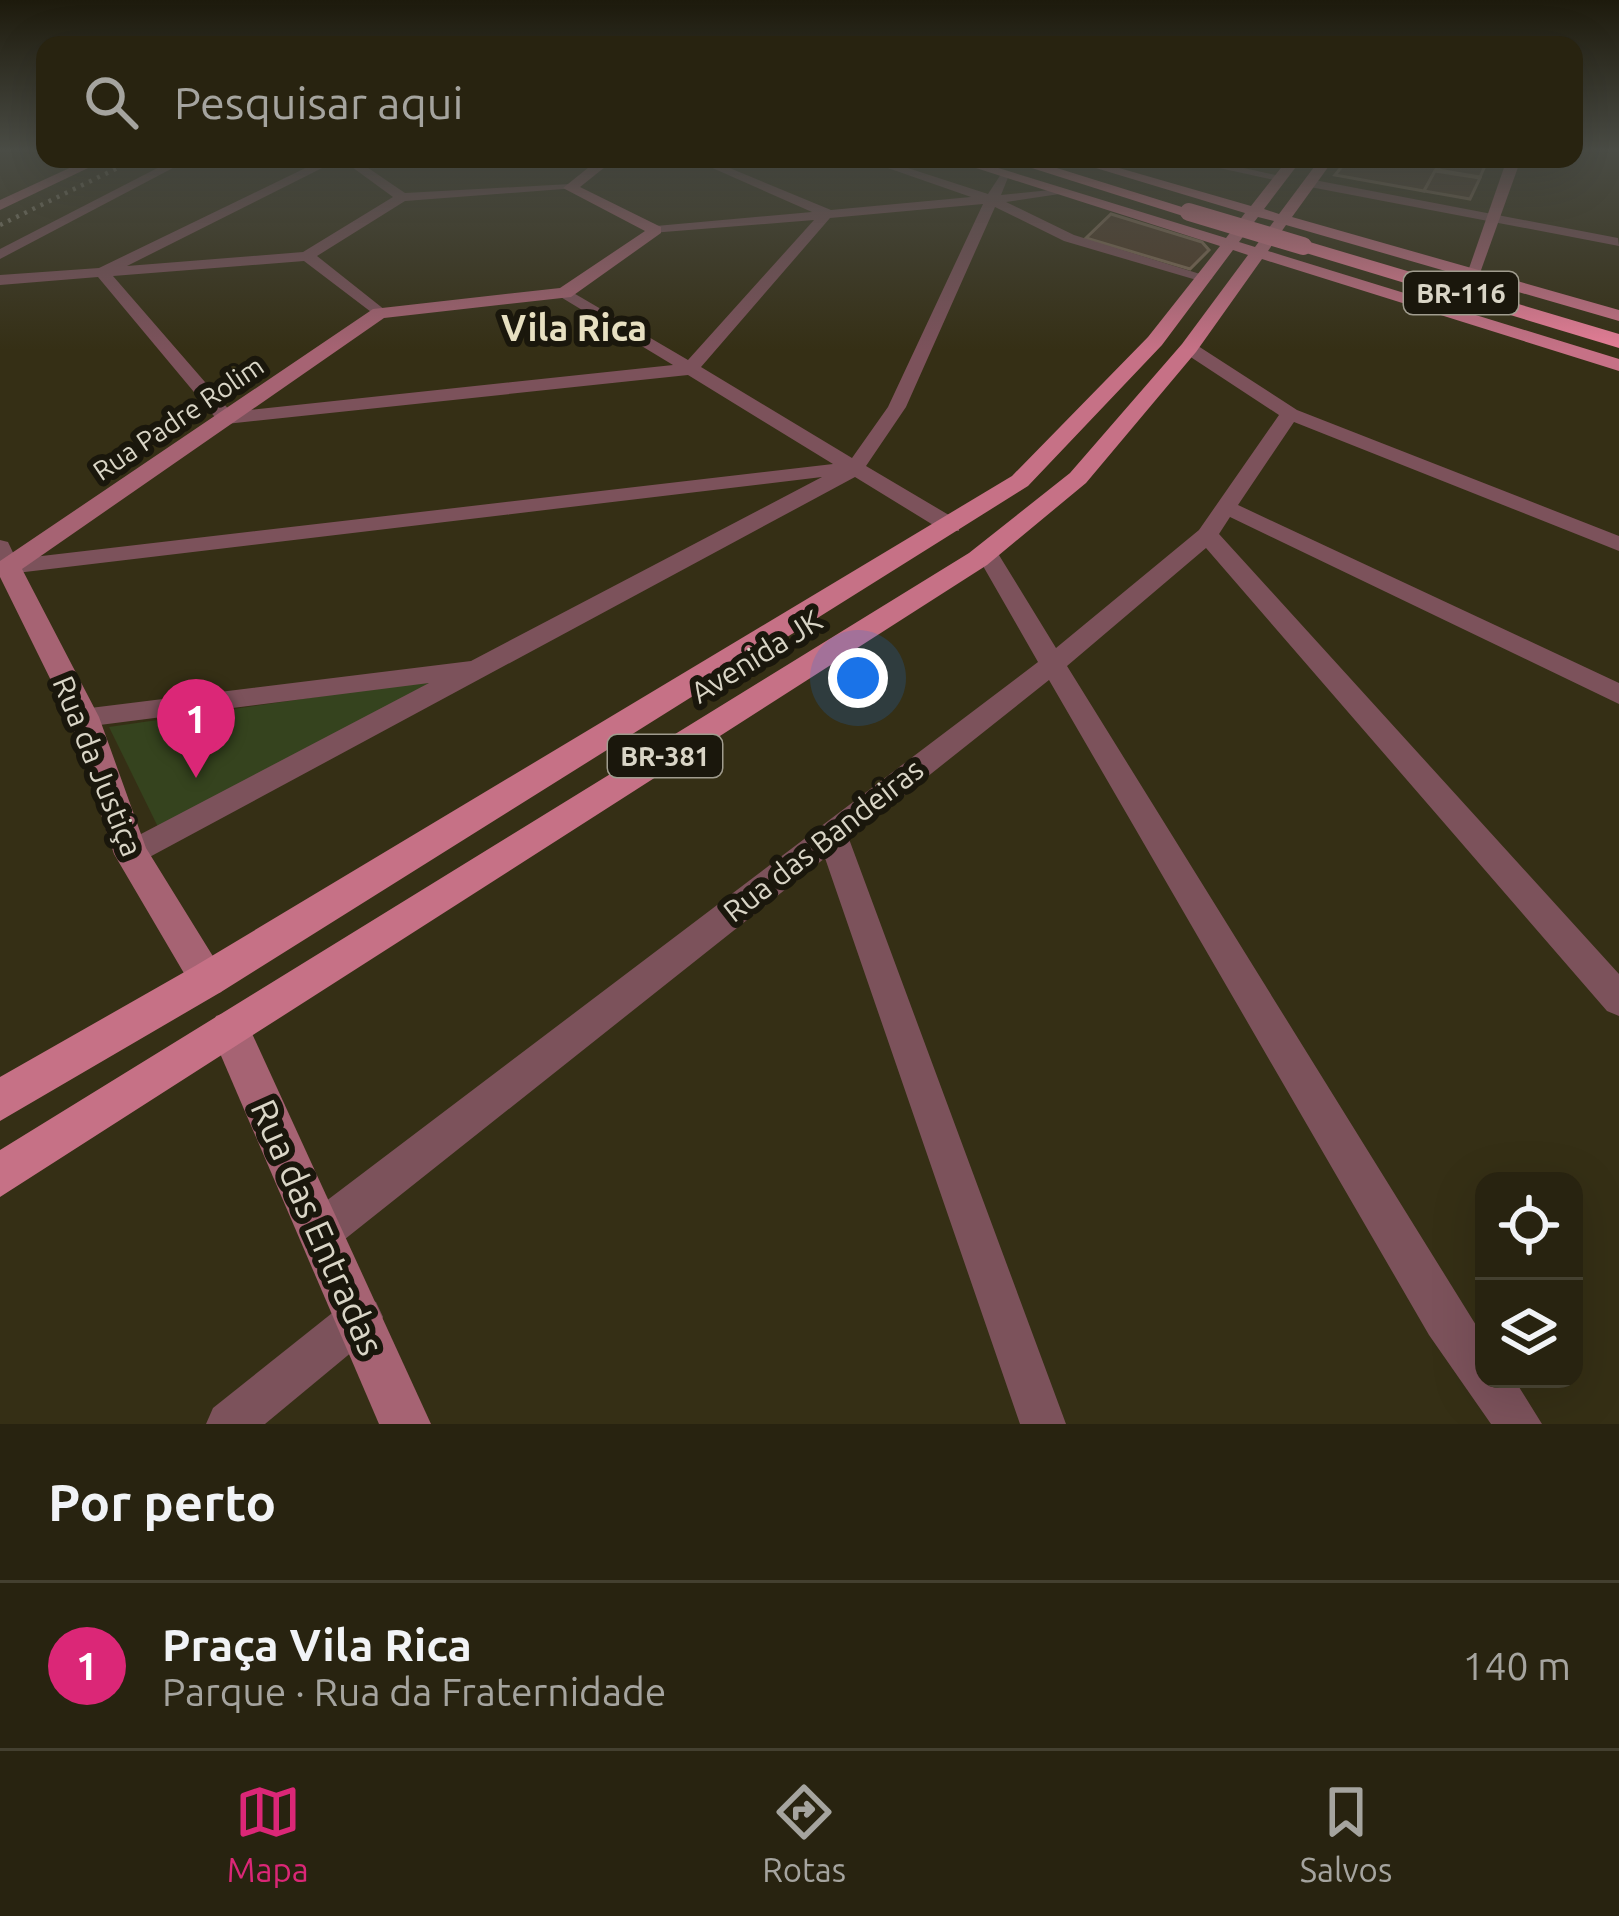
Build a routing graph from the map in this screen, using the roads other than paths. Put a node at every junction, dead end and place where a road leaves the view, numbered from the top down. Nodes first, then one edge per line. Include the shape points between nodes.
1 (72, 217) edge
2 (214, 217) edge
3 (369, 217) edge
4 (630, 217) edge
5 (790, 217) edge
6 (824, 217) edge
7 (984, 217) edge
8 (1027, 217) edge
9 (1142, 217) edge
10 (1208, 217) edge
11 (1252, 217) edge
12 (1273, 217) edge
13 (1284, 217) edge
14 (1496, 218) joint
15 (1282, 220) junction
16 (656, 230) junction
17 (1618, 242) edge
18 (1244, 248) junction
19 (0, 255) edge
20 (307, 256) junction
21 (102, 272) junction
22 (1472, 274) junction
23 (1205, 278) junction
24 (0, 280) edge
25 (566, 293) junction
26 (379, 313) junction
27 (1619, 316) edge
28 (1619, 341) edge
29 (1189, 348) junction
30 (1619, 365) edge
31 (690, 370) junction
32 (1290, 414) junction
33 (226, 418) junction
34 (855, 468) junction
35 (1228, 508) junction
36 (951, 526) junction
37 (1207, 535) junction
38 (1619, 544) edge
39 (986, 552) junction
40 (4, 557) edge
41 (1054, 663) junction
42 (482, 667) junction
43 (1619, 694) edge
44 (84, 717) junction
45 (831, 832) junction
46 (131, 854) junction
47 (208, 979) junction
48 (1619, 999) edge
49 (230, 1030) junction
50 (0, 1100) edge
51 (0, 1175) edge
52 (320, 1232) junction
53 (361, 1317) junction
54 (1475, 1363) edge
55 (1493, 1388) edge
56 (229, 1424) edge
57 (405, 1424) edge
58 (1042, 1424) edge
59 (1519, 1424) edge

1 - 19 street
2 - 21 street
3 - 20 street
4 - 16 street
5 - 16 street
6 - 31 street
7 - 34 street via 897,407
8 - 23 street via 1069,238
9 - 18 main road
10 - 28 highway, BR-116, bridge
11 - 18 main road, Avenida JK / BR-381
12 - 15 main road
13 - 15 main road, Avenida JK
14 - 17 street
14 - 22 street
15 - 18 main road, Avenida JK / BR-381
15 - 22 main road
16 - 25 street
18 - 23 main road, Avenida JK / BR-381
18 - 29 main road, Avenida JK / BR-381
18 - 30 main road
20 - 21 street
20 - 26 street
21 - 24 street
21 - 33 street
22 - 27 main road
23 - 36 main road, Avenida JK / BR-381 via 1156,341 1020,482
25 - 26 street
25 - 31 street
26 - 33 street, Rua Padre Rolim
29 - 32 street
29 - 39 main road, Avenida JK / BR-381 via 1078,478
31 - 33 street
31 - 34 street
32 - 35 street, Rua das Bandeiras
32 - 38 street
33 - 40 street, Rua Padre Rolim
34 - 36 street
34 - 40 street
34 - 42 street
35 - 37 street, Rua das Bandeiras
35 - 43 street
36 - 47 main road, Avenida JK / BR-381
37 - 41 street, Rua das Bandeiras
37 - 48 street
39 - 41 street
39 - 49 main road, Avenida JK / BR-381
40 - 44 street, Rua da Justiça
41 - 45 street, Rua das Bandeiras
41 - 54 street
42 - 44 street
42 - 46 street
44 - 46 street, Rua da Justiça
45 - 52 street, Rua das Bandeiras
45 - 58 street
46 - 47 street, Rua da Justiça
47 - 50 main road, Avenida JK / BR-381
49 - 51 main road, Avenida JK / BR-381
49 - 52 street, Rua das Entradas
52 - 53 street, Rua das Entradas
53 - 56 street
53 - 57 street, Rua das Entradas
55 - 59 street

